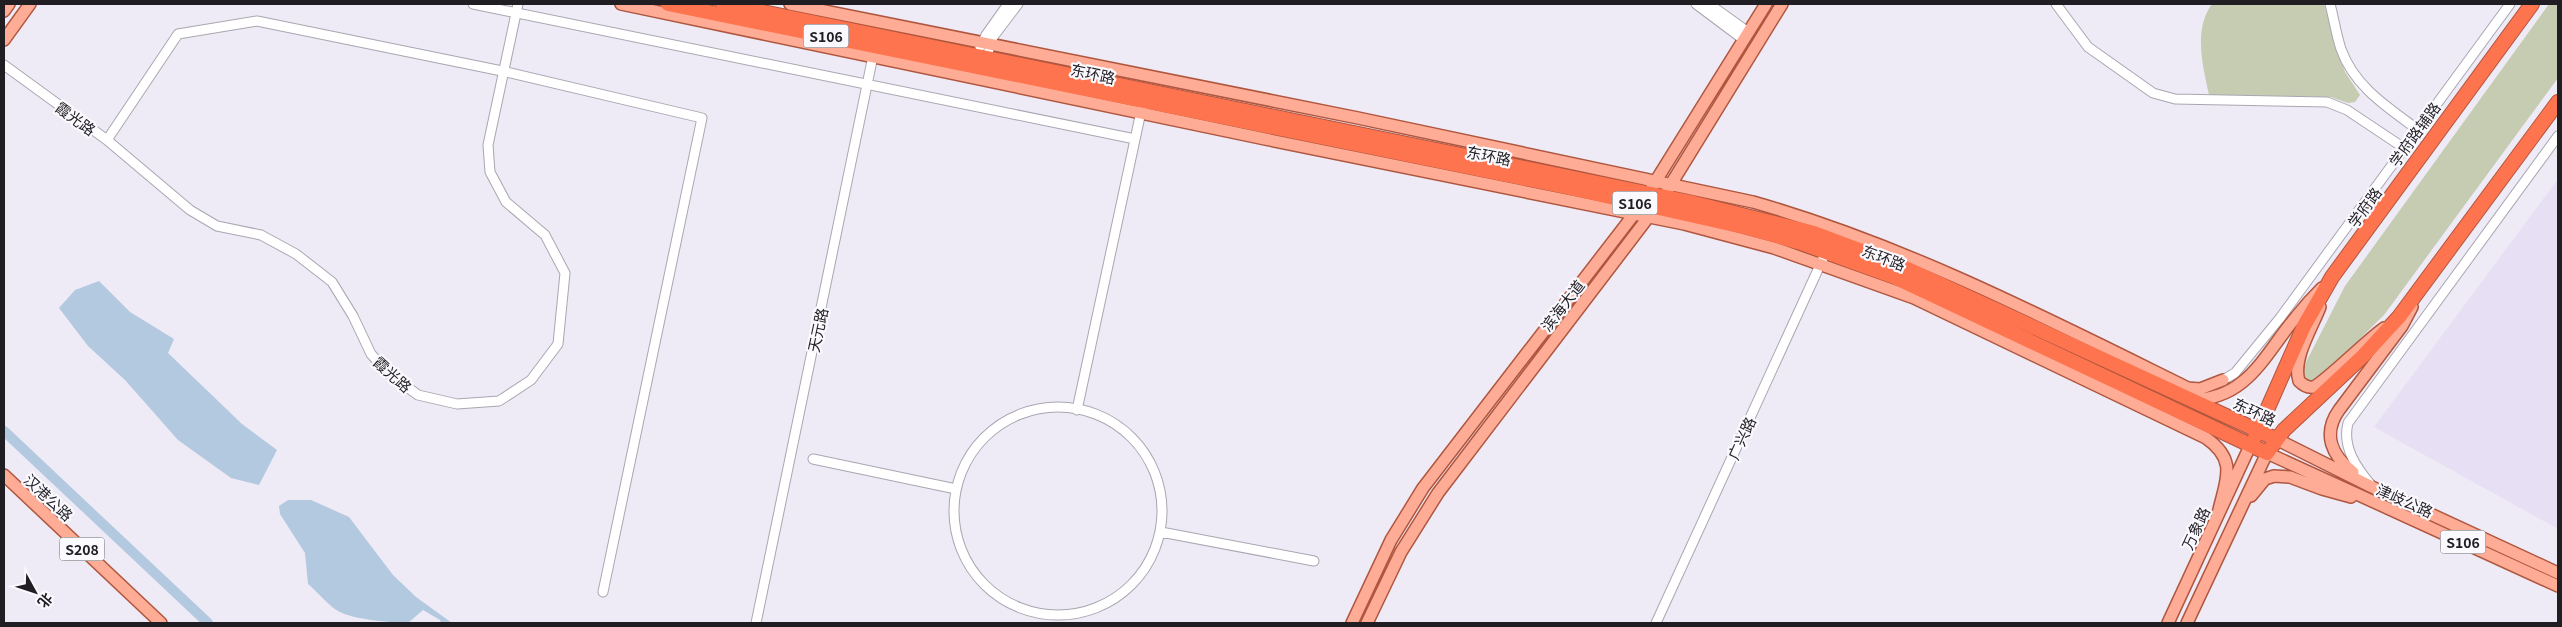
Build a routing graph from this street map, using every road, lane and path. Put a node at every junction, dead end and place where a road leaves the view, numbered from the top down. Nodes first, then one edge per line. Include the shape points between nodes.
1 (9, 4) edge
2 (30, 4) edge
3 (473, 4) edge
4 (621, 4) edge
5 (668, 4) edge
6 (723, 4) edge
7 (790, 4) edge
8 (1008, 4) edge
9 (1018, 4) edge
10 (1696, 4) edge
11 (1710, 4) edge
12 (1766, 4) edge
13 (1782, 4) edge
14 (2056, 4) edge
15 (2330, 4) edge
16 (2510, 4) edge
17 (2532, 4) edge
18 (517, 8) edge
19 (4, 11) edge
20 (1746, 36) junction
21 (4, 40) edge
22 (875, 46) junction
23 (981, 61) junction
24 (4, 65) edge
25 (502, 71) junction
26 (867, 84) junction
27 (1145, 95) junction
28 (2558, 102) edge
29 (2418, 129) junction
30 (2558, 136) edge
31 (1135, 139) junction
32 (107, 140) junction
33 (2404, 148) junction
34 (1645, 198) junction
35 (1660, 201) junction
36 (1823, 258) junction
37 (2332, 278) junction
38 (2423, 286) junction
39 (2399, 317) junction
40 (2223, 380) joint
41 (2190, 400) junction
42 (1077, 410) junction
43 (2258, 430) junction
44 (2276, 439) junction
45 (2250, 446) junction
46 (2267, 453) junction
47 (813, 459) dead end
48 (4, 475) edge
49 (4, 484) edge
50 (2372, 487) junction
51 (956, 489) junction
52 (2367, 499) junction
53 (2218, 514) junction
54 (2232, 524) junction
55 (1161, 532) junction
56 (1314, 561) dead end
57 (2558, 574) edge
58 (2558, 586) edge
59 (603, 592) dead end
60 (1035, 619) edge
61 (151, 623) edge
62 (161, 623) edge
63 (756, 623) edge
64 (1352, 623) edge
65 (1367, 623) edge
66 (1656, 623) edge
67 (2168, 623) edge
68 (2187, 623) edge

1 - 19 main road
2 - 21 main road
3 - 18 street
4 - 22 main road
5 - 22 highway, 东环路 / S106
6 - 22 highway, 东环路 / S106
7 - 23 main road
8 - 23 street
9 - 23 street
10 - 20 street
11 - 20 street
12 - 20 main road, 滨海大道
13 - 35 main road, 滨海大道
14 - 33 street via 2088,47 2153,92 2175,100 2327,102 2347,110
15 - 29 street via 2341,50 2354,74 2372,96
16 - 29 street, 学府路辅路
17 - 37 highway, 学府路
18 - 25 street, 霞光路
18 - 26 street
20 - 34 main road, 滨海大道
22 - 23 highway, 东环路 / S106
22 - 23 main road
22 - 26 street, 天元路
23 - 27 highway, 东环路 / S106
23 - 27 main road
24 - 32 street, 霞光路
25 - 32 street via 257,21 178,34
25 - 32 street, 霞光路 via 488,145 490,172 506,202 545,235 565,273 558,344 531,380 499,401 457,404 418,395 388,373 371,354 332,282 296,254 261,235 217,226 190,210
25 - 59 street via 702,118
26 - 31 street
26 - 63 street, 天元路
27 - 31 street
27 - 34 highway, 东环路 / S106
27 - 34 main road
28 - 38 highway
29 - 33 street, 学府路辅路
30 - 50 street via 2354,413 2346,433 2348,449
31 - 42 street
33 - 40 street, 学府路辅路 via 2259,345 2235,373
34 - 35 highway, 东环路 / S106
34 - 35 main road
34 - 64 main road, 滨海大道 via 1424,488 1391,540
35 - 36 highway, 东环路 / S106 via 1748,228
35 - 40 main road via 1753,202 1797,215 1887,247 1973,283 2188,388 2200,388
35 - 41 highway, 东环路 / S106 via 1744,214 1814,233 1899,265 2020,318
35 - 65 main road, 滨海大道 via 1446,480 1401,552
36 - 45 highway, 东环路 / S106 via 1894,277
36 - 53 main road via 1914,298 2206,438 2221,450 2227,462
36 - 66 street, 广兴路
37 - 39 main road via 2297,370 2302,384 2307,387 2316,385 2357,348
37 - 41 main road via 2246,380 2220,395
37 - 43 highway, 学府路 via 2304,326
38 - 39 highway
38 - 50 main road via 2402,326 2336,415 2330,430 2335,455
39 - 44 highway
41 - 43 highway, 东环路 / S106
42 - 51 street via 1062,406 1026,412 994,429 969,456
42 - 55 street via 1097,414 1128,433 1150,461 1162,496
43 - 44 highway, 东环路 / S106
43 - 45 highway, 学府路
44 - 46 highway
44 - 50 main road, 津歧公路 / S106
45 - 46 highway, 东环路 / S106
45 - 53 main road, 万象路
46 - 52 main road, 津歧公路 / S106
46 - 54 main road
47 - 51 street
48 - 62 main road, 汉港公路 / S208
49 - 61 main road, 汉港公路
50 - 57 main road, 津歧公路 / S106
51 - 60 street via 954,522 966,561 980,582
52 - 54 main road via 2336,494 2290,477 2274,476 2259,485
52 - 58 main road, 津歧公路 / S106
53 - 67 main road, 万象路
54 - 68 main road
55 - 56 street
55 - 60 street via 1149,563 1129,589 1101,607 1069,616

